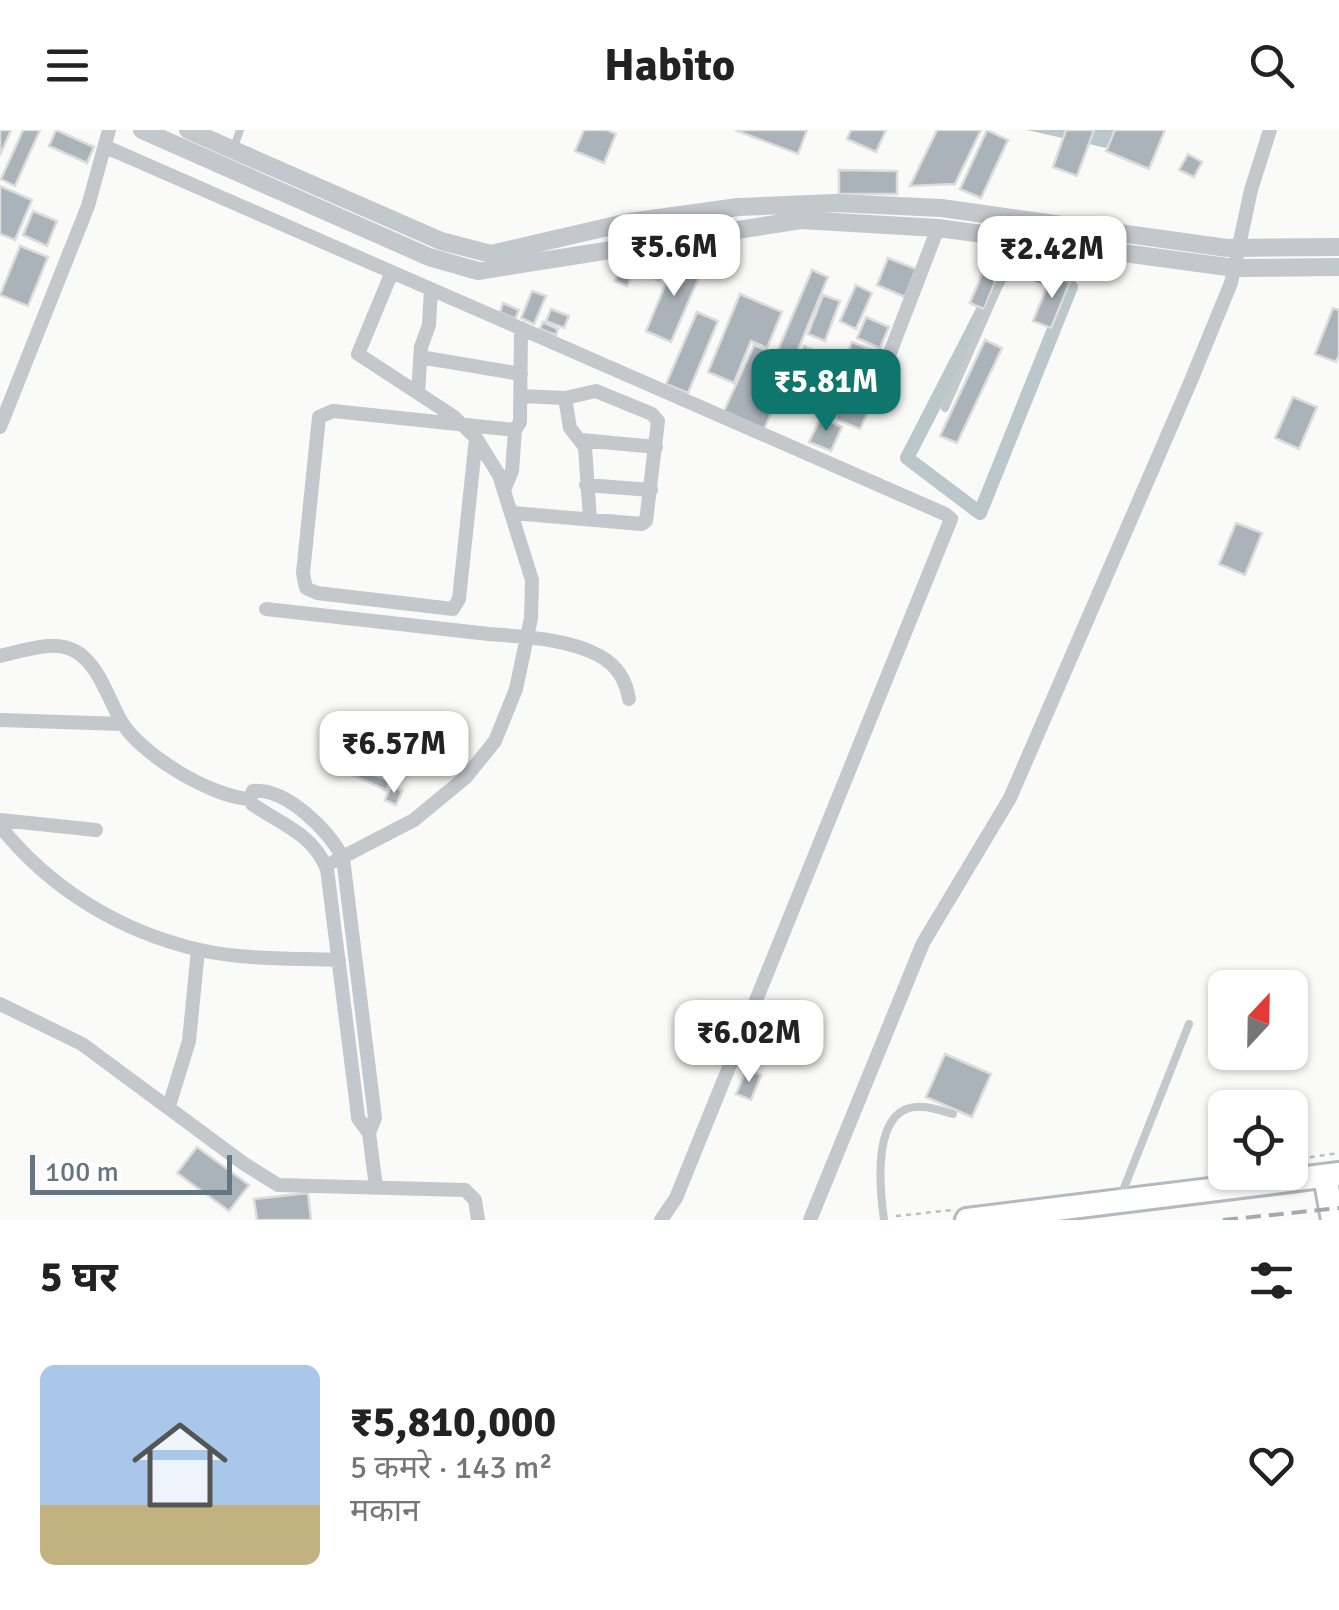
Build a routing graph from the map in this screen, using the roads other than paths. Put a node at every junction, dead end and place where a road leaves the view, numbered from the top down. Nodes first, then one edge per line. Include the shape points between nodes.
1 (109, 130) edge
2 (142, 130) edge
3 (188, 130) edge
4 (240, 130) edge
5 (1270, 130) edge
6 (106, 147) junction
7 (233, 150) junction
8 (1040, 222) junction
9 (938, 228) junction
10 (1027, 241) junction
11 (1339, 247) edge
12 (1238, 248) junction
13 (1235, 268) junction
14 (1339, 268) edge
15 (392, 272) junction
16 (431, 289) junction
17 (521, 328) junction
18 (420, 357) junction
19 (521, 374) junction
20 (418, 393) junction
21 (520, 396) junction
22 (873, 397) dead end
23 (565, 398) junction
24 (945, 408) dead end
25 (0, 427) edge
26 (515, 430) junction
27 (471, 432) junction
28 (581, 440) junction
29 (656, 447) junction
30 (586, 485) junction
31 (504, 490) junction
32 (652, 490) junction
33 (513, 513) junction
34 (590, 519) junction
35 (266, 609) dead end
36 (526, 638) junction
37 (0, 656) edge
38 (629, 698) dead end
39 (0, 720) edge
40 (123, 724) junction
41 (250, 799) junction
42 (0, 823) edge
43 (96, 830) dead end
44 (344, 858) junction
45 (325, 865) junction
46 (198, 950) junction
47 (338, 960) junction
48 (0, 1004) edge
49 (1189, 1024) dead end
50 (169, 1106) junction
51 (953, 1114) dead end
52 (369, 1132) junction
53 (1332, 1175) edge
54 (376, 1187) junction
55 (1119, 1202) junction
56 (478, 1220) edge
57 (662, 1220) edge
58 (810, 1220) edge
59 (884, 1220) edge
60 (967, 1220) edge
61 (1333, 1220) edge

1 - 6 street
2 - 9 street via 429,257 478,271 801,220
3 - 7 street
4 - 7 lane
5 - 12 street
6 - 15 street
6 - 25 street
7 - 8 street via 480,253 738,207 900,204
8 - 10 street
8 - 12 street
9 - 10 street
9 - 22 street
10 - 13 street
10 - 24 lane
11 - 12 street
12 - 13 street
13 - 14 street
13 - 58 street via 1017,782 923,943
15 - 16 street
15 - 20 street via 357,352
16 - 17 street
16 - 18 street
17 - 19 street
17 - 57 street via 951,522
18 - 19 street
18 - 20 street
19 - 21 street
20 - 27 street
21 - 23 street
21 - 26 street
23 - 28 street via 570,428
23 - 29 street via 596,391 652,414 658,421
26 - 27 street
26 - 31 street
27 - 27 street via 454,609 306,588 319,417 333,411
27 - 31 street
28 - 29 street
28 - 30 street
29 - 32 street
30 - 32 street
30 - 34 street
31 - 33 street
32 - 34 street via 642,524
33 - 34 street
33 - 36 street via 534,591
35 - 36 street
36 - 38 street via 600,656 618,672
36 - 44 street via 509,711 483,759 414,820
37 - 40 street via 48,646 79,653
39 - 40 street
40 - 41 street via 191,778
41 - 44 street via 257,790 282,798
41 - 45 street via 313,844
42 - 43 street
42 - 46 street via 45,875 82,902
44 - 45 street
44 - 52 street via 375,1118
45 - 47 street
46 - 47 street
46 - 50 street via 189,1041
47 - 52 street via 356,1108
48 - 50 street via 82,1044
49 - 55 lane
50 - 54 street via 278,1185
51 - 59 lane via 922,1106 895,1118 881,1153
52 - 54 street
53 - 55 highway
53 - 61 highway
54 - 56 street via 465,1190 475,1200
55 - 60 highway

